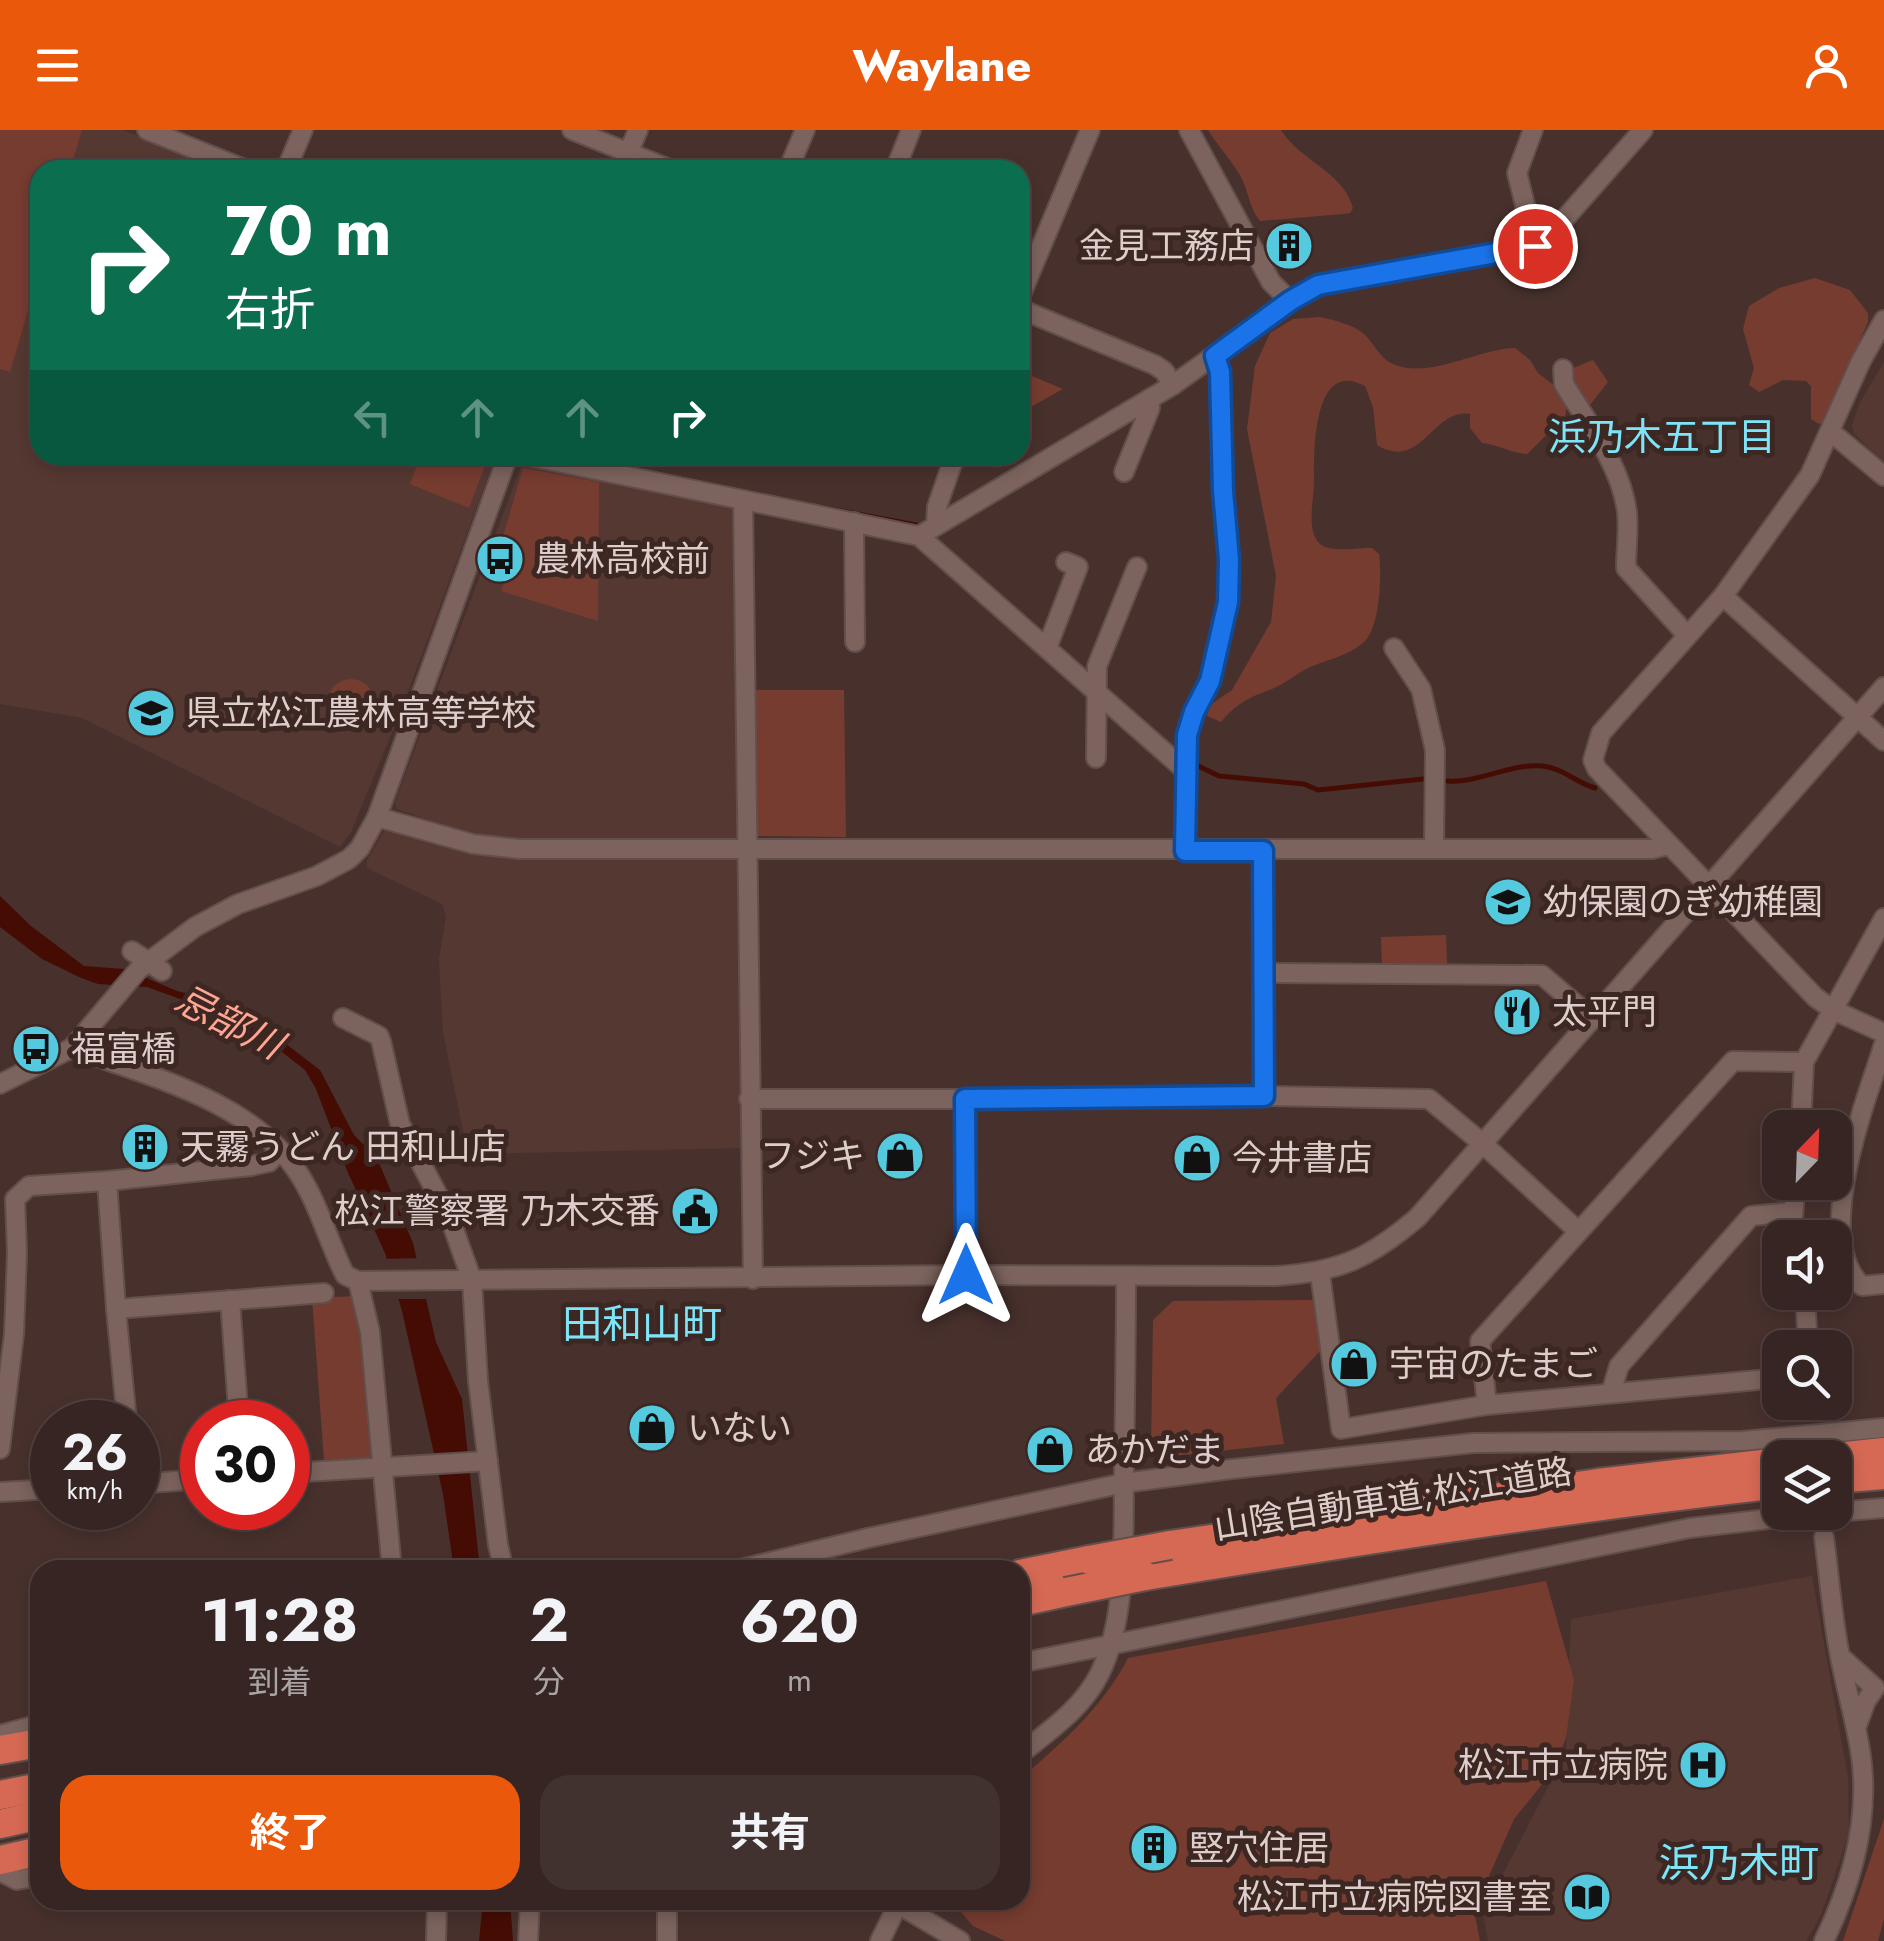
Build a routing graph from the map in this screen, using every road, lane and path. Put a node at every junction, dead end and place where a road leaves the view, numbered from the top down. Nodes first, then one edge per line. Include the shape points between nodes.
1 (147, 130) edge
2 (303, 130) edge
3 (572, 130) edge
4 (638, 130) edge
5 (805, 130) edge
6 (911, 130) edge
7 (1090, 130) edge
8 (1189, 130) edge
9 (1533, 130) edge
10 (1643, 130) edge
11 (222, 160) edge
12 (290, 160) edge
13 (623, 160) edge
14 (625, 160) edge
15 (792, 160) edge
16 (898, 160) edge
17 (1535, 246) junction
18 (1030, 273) edge
19 (1290, 301) junction
20 (1030, 312) edge
21 (1884, 320) edge
22 (1215, 356) junction
23 (1563, 369) dead end
24 (1173, 385) junction
25 (1149, 399) junction
26 (1830, 432) junction
27 (504, 465) edge
28 (573, 465) edge
29 (951, 465) edge
30 (1124, 472) dead end
31 (1884, 476) edge
32 (743, 500) junction
33 (854, 522) junction
34 (936, 525) junction
35 (919, 536) junction
36 (1079, 567) dead end
37 (1137, 567) dead end
38 (1723, 596) junction
39 (1688, 635) junction
40 (855, 642) dead end
41 (1049, 644) junction
42 (1394, 648) dead end
43 (1096, 685) junction
44 (1884, 686) edge
45 (1858, 717) junction
46 (1884, 741) edge
47 (1096, 758) dead end
48 (1185, 770) junction
49 (376, 817) junction
50 (1668, 845) junction
51 (1434, 849) junction
52 (747, 851) junction
53 (1185, 851) junction
54 (1263, 851) junction
55 (1709, 889) junction
56 (1884, 918) edge
57 (1262, 974) junction
58 (1833, 1010) junction
59 (342, 1018) dead end
60 (1594, 1019) junction
61 (1884, 1033) edge
62 (1884, 1044) edge
63 (72, 1048) junction
64 (1804, 1062) junction
65 (0, 1084) edge
66 (1264, 1096) junction
67 (749, 1099) junction
68 (965, 1099) junction
69 (1802, 1110) edge
70 (1482, 1143) junction
71 (280, 1150) junction
72 (107, 1181) junction
73 (1794, 1200) edge
74 (1792, 1212) junction
75 (1792, 1220) edge
76 (1578, 1231) junction
77 (1320, 1273) junction
78 (966, 1275) junction
79 (1126, 1276) junction
80 (463, 1280) junction
81 (753, 1280) junction
82 (364, 1282) junction
83 (1884, 1284) edge
84 (324, 1293) dead end
85 (230, 1300) junction
86 (116, 1308) junction
87 (1762, 1380) edge
88 (1625, 1398) junction
89 (124, 1400) edge
90 (237, 1400) edge
91 (1487, 1405) junction
92 (1884, 1428) edge
93 (0, 1449) edge
94 (1884, 1452) edge
95 (1852, 1455) edge
96 (483, 1461) junction
97 (1762, 1464) edge
98 (388, 1466) junction
99 (310, 1471) edge
100 (1884, 1475) edge
101 (1852, 1478) edge
102 (1124, 1483) junction
103 (1762, 1486) edge
104 (30, 1490) edge
105 (0, 1492) edge
106 (1884, 1508) edge
107 (1852, 1510) edge
108 (1762, 1520) edge
109 (1824, 1537) dead end
110 (392, 1560) edge
111 (502, 1560) edge
112 (779, 1560) edge
113 (1030, 1572) edge
114 (1030, 1600) edge
115 (1112, 1643) junction
116 (1840, 1655) junction
117 (1030, 1661) edge
118 (1880, 1684) edge
119 (1848, 1695) junction
120 (30, 1727) edge
121 (1856, 1728) junction
122 (0, 1736) edge
123 (30, 1745) edge
124 (1030, 1745) edge
125 (0, 1750) edge
126 (30, 1789) edge
127 (0, 1796) edge
128 (30, 1817) edge
129 (0, 1824) edge
130 (30, 1853) edge
131 (0, 1860) edge
132 (0, 1871) edge
133 (30, 1878) edge
134 (437, 1910) edge
135 (530, 1910) edge
136 (667, 1910) edge
137 (895, 1910) edge
138 (912, 1910) edge
139 (436, 1941) edge
140 (528, 1941) edge
141 (667, 1941) edge
142 (880, 1941) edge
143 (960, 1941) edge
144 (1824, 1941) edge

1 - 11 street
2 - 12 street
3 - 13 street
4 - 14 street
5 - 15 street
6 - 16 street
7 - 18 street
8 - 19 street via 1270,282
9 - 17 street via 1517,173
10 - 17 street
17 - 19 street via 1318,285
19 - 22 street
20 - 24 street via 1154,365
21 - 26 street
22 - 24 street
22 - 48 street via 1228,602 1210,681 1190,723
23 - 39 street via 1564,384 1622,490 1626,568
24 - 25 street
25 - 30 street
25 - 34 street
26 - 31 street
26 - 38 street via 1810,474
27 - 49 street
28 - 32 street
29 - 34 street
32 - 33 street
32 - 52 street
33 - 35 street
33 - 40 street
34 - 35 street
35 - 41 street
36 - 41 street
37 - 43 street via 1097,666
38 - 39 street
38 - 45 street
39 - 50 street via 1601,732 1592,756
41 - 43 street
42 - 51 street via 1421,689 1435,750
43 - 47 street
43 - 48 street
44 - 45 street
45 - 46 street
45 - 55 street
48 - 53 street
49 - 52 street via 518,850
49 - 63 street via 360,848 334,869 212,916 145,963
50 - 51 street
50 - 55 street
51 - 54 street
52 - 53 street
52 - 67 street
53 - 54 street
54 - 57 street
55 - 58 street
55 - 60 street
56 - 58 street
57 - 60 street via 1542,975
57 - 66 street
58 - 61 street
58 - 64 street
59 - 80 street via 382,1041 400,1124 449,1216
60 - 70 street
62 - 83 street via 1840,1193 1840,1232 1852,1276 1862,1286
63 - 65 street
63 - 71 street via 215,1102
64 - 69 street
64 - 76 street via 1733,1061
66 - 68 street
66 - 70 street via 1428,1099
67 - 68 street
67 - 81 street
68 - 78 street
70 - 76 street
70 - 77 street via 1394,1237
71 - 72 street via 269,1162 251,1166
71 - 82 street via 317,1208 345,1275
72 - 86 street
72 - 93 street via 29,1186 16,1199 14,1334
73 - 74 street
74 - 75 street
74 - 88 street via 1751,1216 1618,1366
76 - 91 street via 1480,1341
77 - 79 street
77 - 91 street via 1341,1428
78 - 79 street
78 - 81 street
79 - 102 street
80 - 81 street
80 - 82 street
80 - 96 street
82 - 98 street
84 - 85 street
85 - 86 street
85 - 90 street
86 - 89 street
87 - 88 street
88 - 91 street
92 - 102 street via 1743,1441 1473,1444
94 - 95 highway
96 - 98 street
96 - 111 street
97 - 113 highway, 山陰自動車道;松江道路, bridge via 1170,1544
98 - 99 street
98 - 110 street
100 - 101 highway
102 - 112 street
102 - 115 street
103 - 114 highway, 山陰自動車道;松江道路, bridge via 1434,1528
104 - 105 street
106 - 107 street
108 - 115 street via 1690,1528
109 - 116 street
115 - 117 street
115 - 124 street via 1086,1697
116 - 118 street via 1852,1670
116 - 119 street
118 - 119 street
118 - 121 street
119 - 121 street
120 - 122 street
121 - 144 street via 1864,1790 1860,1835
123 - 125 highway
126 - 127 highway
128 - 129 highway
130 - 131 highway
132 - 133 street via 17,1880
134 - 139 street
135 - 140 street
136 - 141 street
137 - 142 street
138 - 143 street

